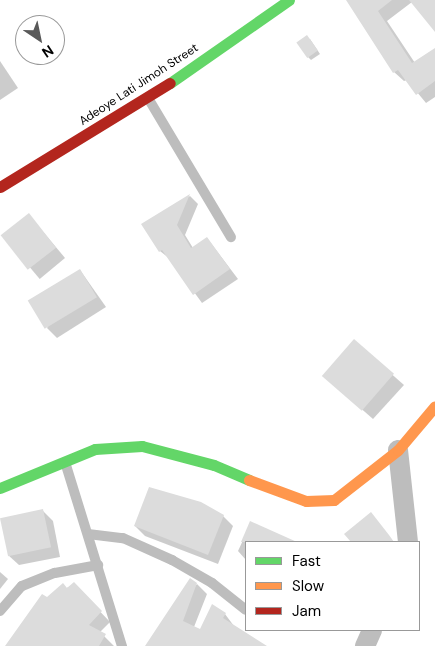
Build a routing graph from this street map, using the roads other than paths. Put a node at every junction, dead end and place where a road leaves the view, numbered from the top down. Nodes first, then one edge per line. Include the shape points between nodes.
1 (289, 0) edge
2 (148, 98) junction
3 (0, 187) edge
4 (231, 237) dead end
5 (435, 406) edge
6 (398, 450) junction
7 (65, 461) junction
8 (1, 484) edge
9 (88, 534) junction
10 (408, 541) edge
11 (98, 565) junction
12 (245, 609) edge
13 (0, 611) edge
14 (372, 631) edge
15 (122, 646) edge
16 (365, 646) edge

1 - 2 street, Adeoye Lati Jimoh Street
2 - 3 street, Adeoye Lati Jimoh Street
2 - 4 lane
5 - 6 street
6 - 7 street via 334,500 306,501 274,491 214,464 142,446 95,449
6 - 10 street
7 - 8 street
7 - 9 lane
9 - 11 lane
9 - 12 lane via 123,538 172,560 212,583
11 - 13 lane via 54,573 22,586
11 - 15 lane
14 - 16 street

